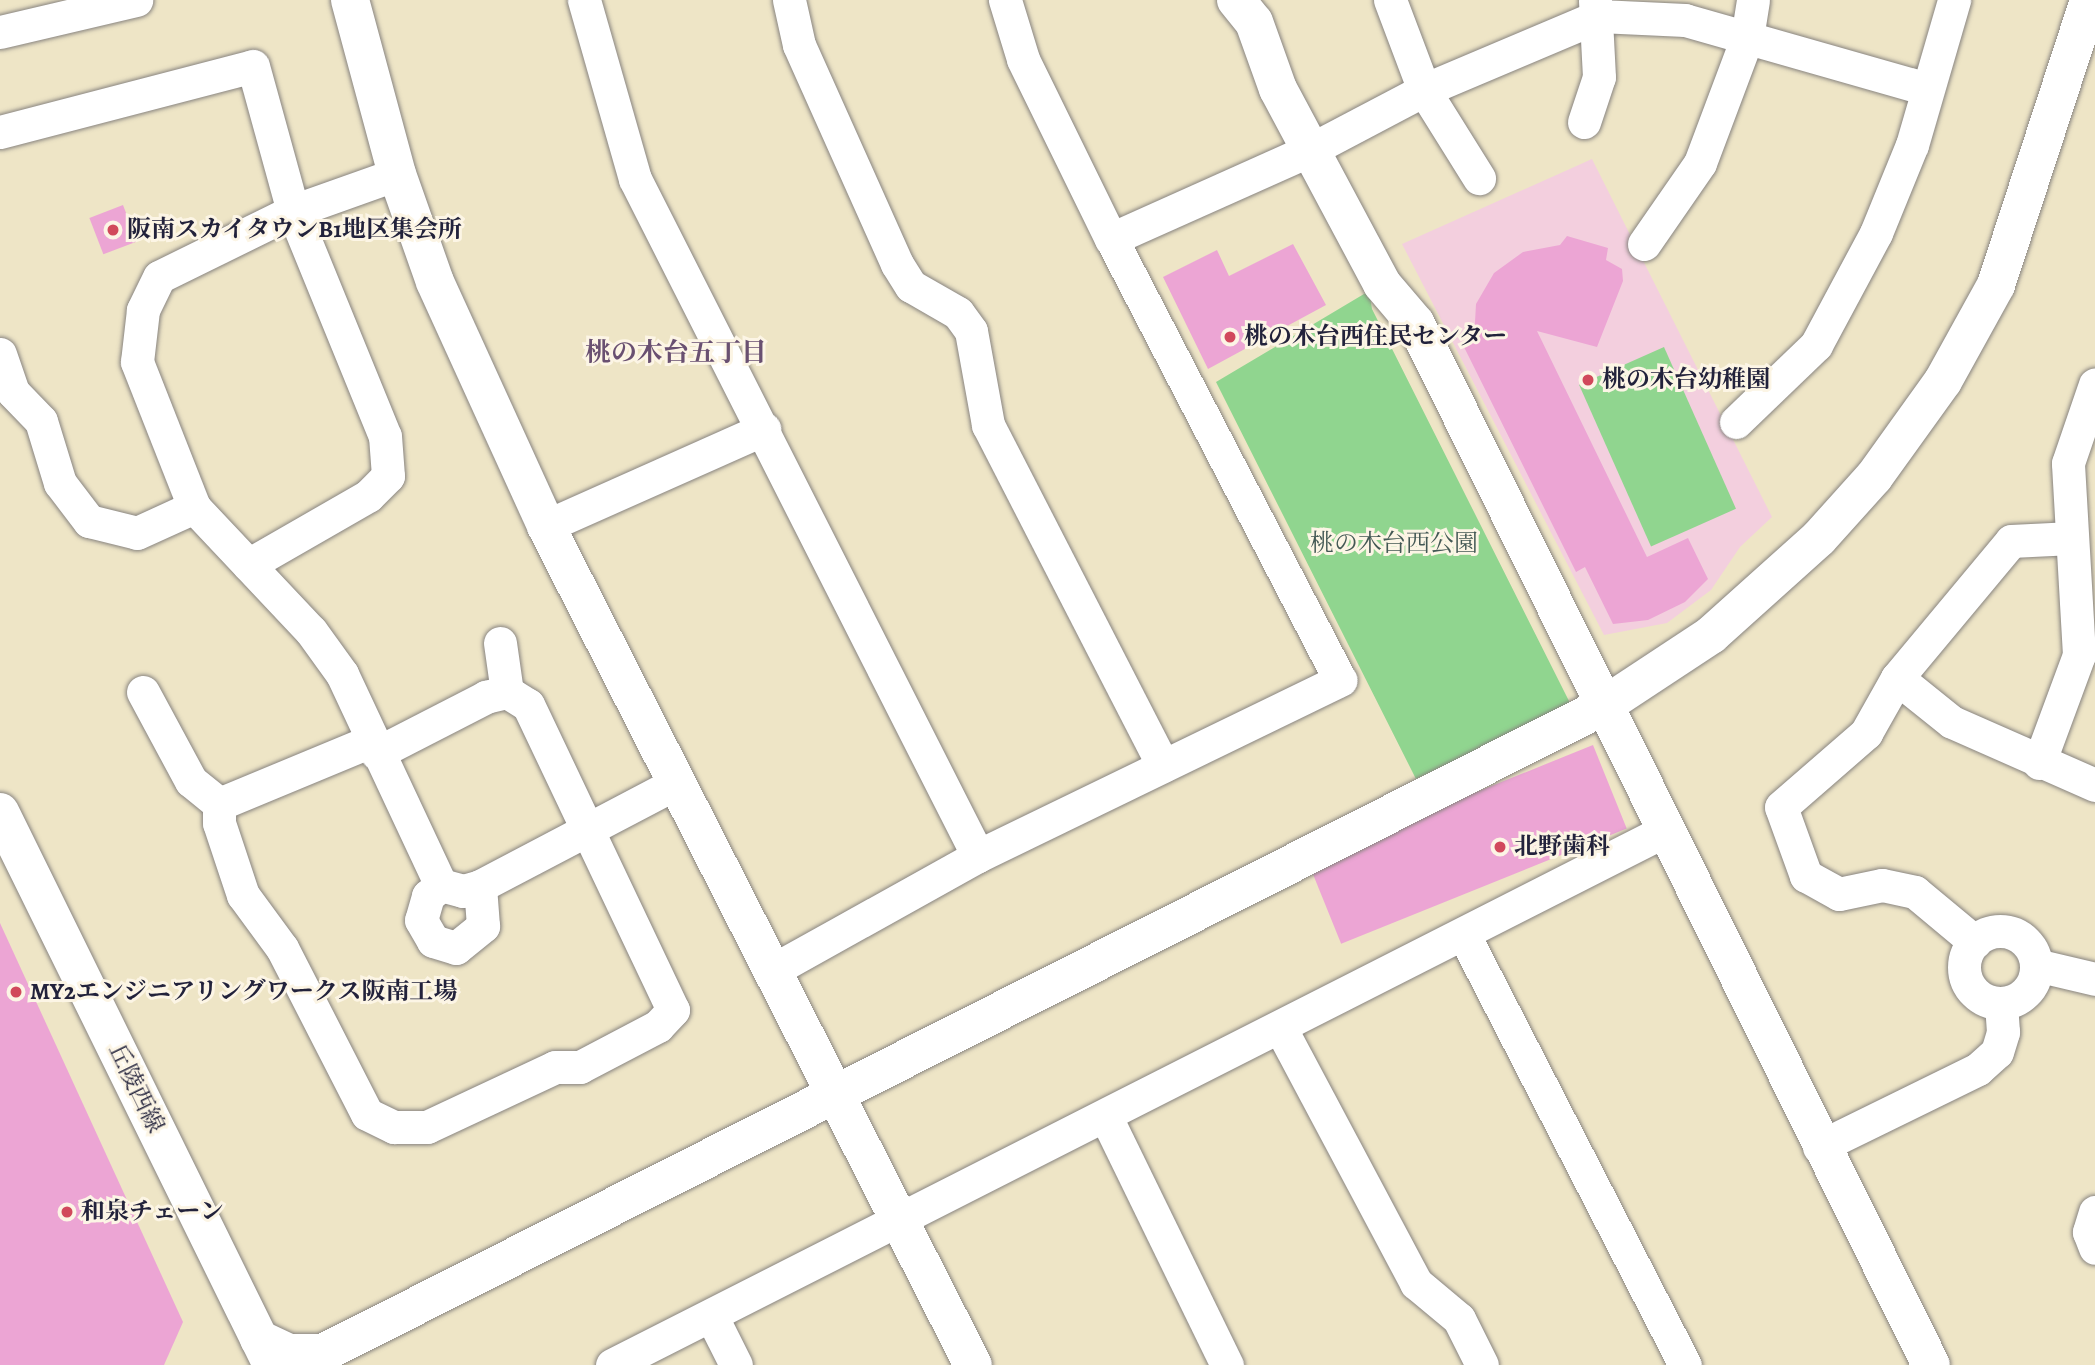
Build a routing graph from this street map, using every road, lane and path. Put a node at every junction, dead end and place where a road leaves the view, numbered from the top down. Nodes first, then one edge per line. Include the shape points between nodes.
1 (136, 0) edge
2 (350, 0) edge
3 (584, 0) edge
4 (789, 0) edge
5 (1005, 0) edge
6 (1236, 0) edge
7 (1390, 0) edge
8 (1753, 0) edge
9 (1954, 0) edge
10 (2089, 0) edge
11 (1597, 8) edge
12 (0, 32) edge
13 (1747, 38) junction
14 (1927, 89) junction
15 (1424, 90) junction
16 (1584, 122) dead end
17 (0, 132) edge
18 (1314, 148) junction
19 (397, 174) junction
20 (1479, 178) dead end
21 (293, 211) junction
22 (1111, 239) junction
23 (1644, 244) dead end
24 (0, 354) edge
25 (2095, 384) edge
26 (1736, 422) dead end
27 (764, 429) junction
28 (2082, 482) edge
29 (194, 507) junction
30 (546, 527) junction
31 (2072, 538) junction
32 (248, 565) junction
33 (500, 643) dead end
34 (1897, 678) junction
35 (143, 692) dead end
36 (507, 692) junction
37 (1602, 707) junction
38 (374, 747) junction
39 (2039, 763) junction
40 (1163, 766) junction
41 (678, 782) junction
42 (2095, 785) edge
43 (219, 804) junction
44 (0, 811) edge
45 (1664, 831) junction
46 (585, 833) junction
47 (978, 856) junction
48 (440, 885) junction
49 (480, 886) junction
50 (1465, 937) junction
51 (1975, 942) junction
52 (2036, 965) junction
53 (775, 969) junction
54 (2095, 979) edge
55 (2001, 1003) junction
56 (1281, 1029) junction
57 (837, 1090) junction
58 (1106, 1117) junction
59 (1819, 1147) junction
60 (2095, 1212) edge
61 (901, 1218) junction
62 (2095, 1248) edge
63 (713, 1319) junction
64 (259, 1356) edge
65 (612, 1365) edge
66 (736, 1365) edge
67 (973, 1365) edge
68 (1227, 1365) edge
69 (1482, 1365) edge
70 (1685, 1365) edge
71 (1931, 1365) edge

1 - 12 street
2 - 19 street
3 - 27 street via 635,179
4 - 40 street via 799,46 897,264 911,286 958,313 971,331 988,425
5 - 22 street via 1023,59
6 - 18 street via 1254,22 1279,89
7 - 15 street
8 - 13 street
9 - 14 street
10 - 37 street via 1996,285 1939,387 1874,477 1780,577 1711,635
11 - 13 street via 1685,20
11 - 15 street
11 - 16 street via 1599,78
13 - 14 street
13 - 23 street via 1700,163
14 - 26 street via 1876,233 1816,345
15 - 18 street
15 - 20 street
17 - 21 street via 253,66
18 - 22 street
18 - 37 street via 1382,284 1416,324
19 - 21 street
19 - 30 street via 435,282
21 - 29 street via 159,276 143,310 137,362
21 - 32 street via 385,436 388,476 368,496
22 - 40 street via 1340,680
24 - 29 street via 13,392 41,421 60,483 89,521 137,533
25 - 28 street via 2079,420
27 - 30 street
27 - 47 street
28 - 31 street
29 - 32 street
30 - 41 street
31 - 34 street via 2011,541
31 - 39 street via 2079,655
32 - 38 street via 342,674
33 - 36 street
34 - 39 street via 1952,722
34 - 51 street via 1866,733 1781,807 1806,876 1839,894 1882,884 1915,892
35 - 43 street via 191,780
36 - 38 street
36 - 46 street via 528,705
37 - 45 street
37 - 57 street
38 - 43 street
38 - 48 street
39 - 42 street
40 - 47 street
41 - 46 street
41 - 53 street
43 - 46 street via 224,853 243,895 282,948 367,1114 394,1128 427,1127 555,1067 580,1067 658,1026 673,1010
44 - 64 street, 丘陵西線
45 - 50 street
45 - 59 street
46 - 49 street
47 - 53 street
48 - 49 street via 463,891
48 - 49 street via 428,896 421,920 433,941 456,948 484,926
50 - 56 street
50 - 70 street
51 - 52 street via 1988,933 2014,934
51 - 55 street via 1965,976 1980,997
52 - 54 street
52 - 55 street via 2029,988
53 - 57 street
55 - 59 street via 1997,1052 1978,1069
56 - 58 street
56 - 69 street via 1416,1283 1459,1319
57 - 61 street
57 - 64 street via 323,1353
58 - 61 street
58 - 68 street
59 - 71 street
60 - 62 street via 2089,1232
61 - 63 street
61 - 67 street
63 - 65 street
63 - 66 street

